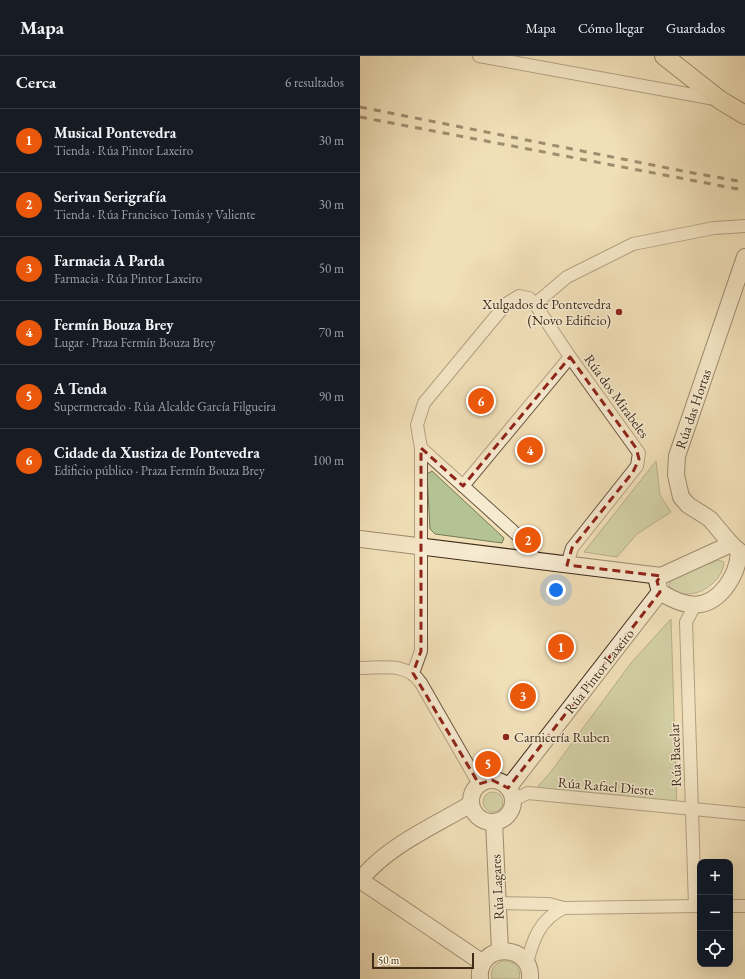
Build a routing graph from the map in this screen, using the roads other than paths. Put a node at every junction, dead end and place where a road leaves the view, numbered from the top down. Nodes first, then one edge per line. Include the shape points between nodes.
1 (479, 56) edge
2 (670, 58) edge
3 (720, 100) junction
4 (745, 115) edge
5 (745, 226) edge
6 (745, 257) edge
7 (535, 304) junction
8 (570, 357) junction
9 (421, 448) junction
10 (463, 486) junction
11 (360, 539) edge
12 (422, 546) junction
13 (740, 556) edge
14 (536, 561) junction
15 (567, 565) junction
16 (661, 576) junction
17 (660, 592) junction
18 (695, 605) junction
19 (360, 668) edge
20 (413, 673) junction
21 (479, 784) junction
22 (511, 794) junction
23 (471, 804) junction
24 (692, 809) junction
25 (745, 814) edge
26 (494, 822) junction
27 (360, 880) edge
28 (498, 903) junction
29 (697, 906) edge
30 (733, 906) edge
31 (745, 906) edge
32 (564, 908) junction
33 (500, 951) junction
34 (483, 963) junction
35 (528, 971) edge
36 (480, 979) edge

1 - 3 street
2 - 3 main road
3 - 4 main road
5 - 7 street via 714,228 633,244 567,277
6 - 13 main road, Rúa das Hortas via 677,456 676,475 681,497 688,505 710,519
7 - 8 street, Rúa dos Mirabeles
7 - 9 street via 524,296 513,298 430,394 420,414 418,425
8 - 10 street
8 - 15 street, Rúa dos Mirabeles via 636,448 639,459 633,472 572,548
9 - 10 street
9 - 12 street
10 - 14 street via 525,542
11 - 12 main road
12 - 14 main road
12 - 20 street via 421,651
13 - 16 main road
13 - 18 main road via 717,597 705,604
14 - 15 main road
15 - 16 main road
16 - 17 main road via 657,581
17 - 18 main road via 674,601
17 - 22 main road, Rúa Pintor Laxeiro
18 - 24 street, Rúa Bacelar via 686,622
19 - 20 street via 402,669
20 - 21 street
21 - 22 main road via 498,781
21 - 23 main road via 472,793
22 - 24 street, Rúa Rafael Dieste via 528,793
22 - 26 main road via 512,806 506,817
23 - 26 main road via 476,816
23 - 27 main road via 392,849 372,865
24 - 25 street, Rúa Rafael Dieste
24 - 29 street, Rúa Bacelar
26 - 28 main road, Rúa Lagares
27 - 34 main road
28 - 32 street via 549,904
28 - 33 main road, Rúa Lagares
29 - 32 street
30 - 31 street
32 - 35 street via 545,920 531,946
33 - 34 main road
33 - 35 main road via 516,953
34 - 36 main road

